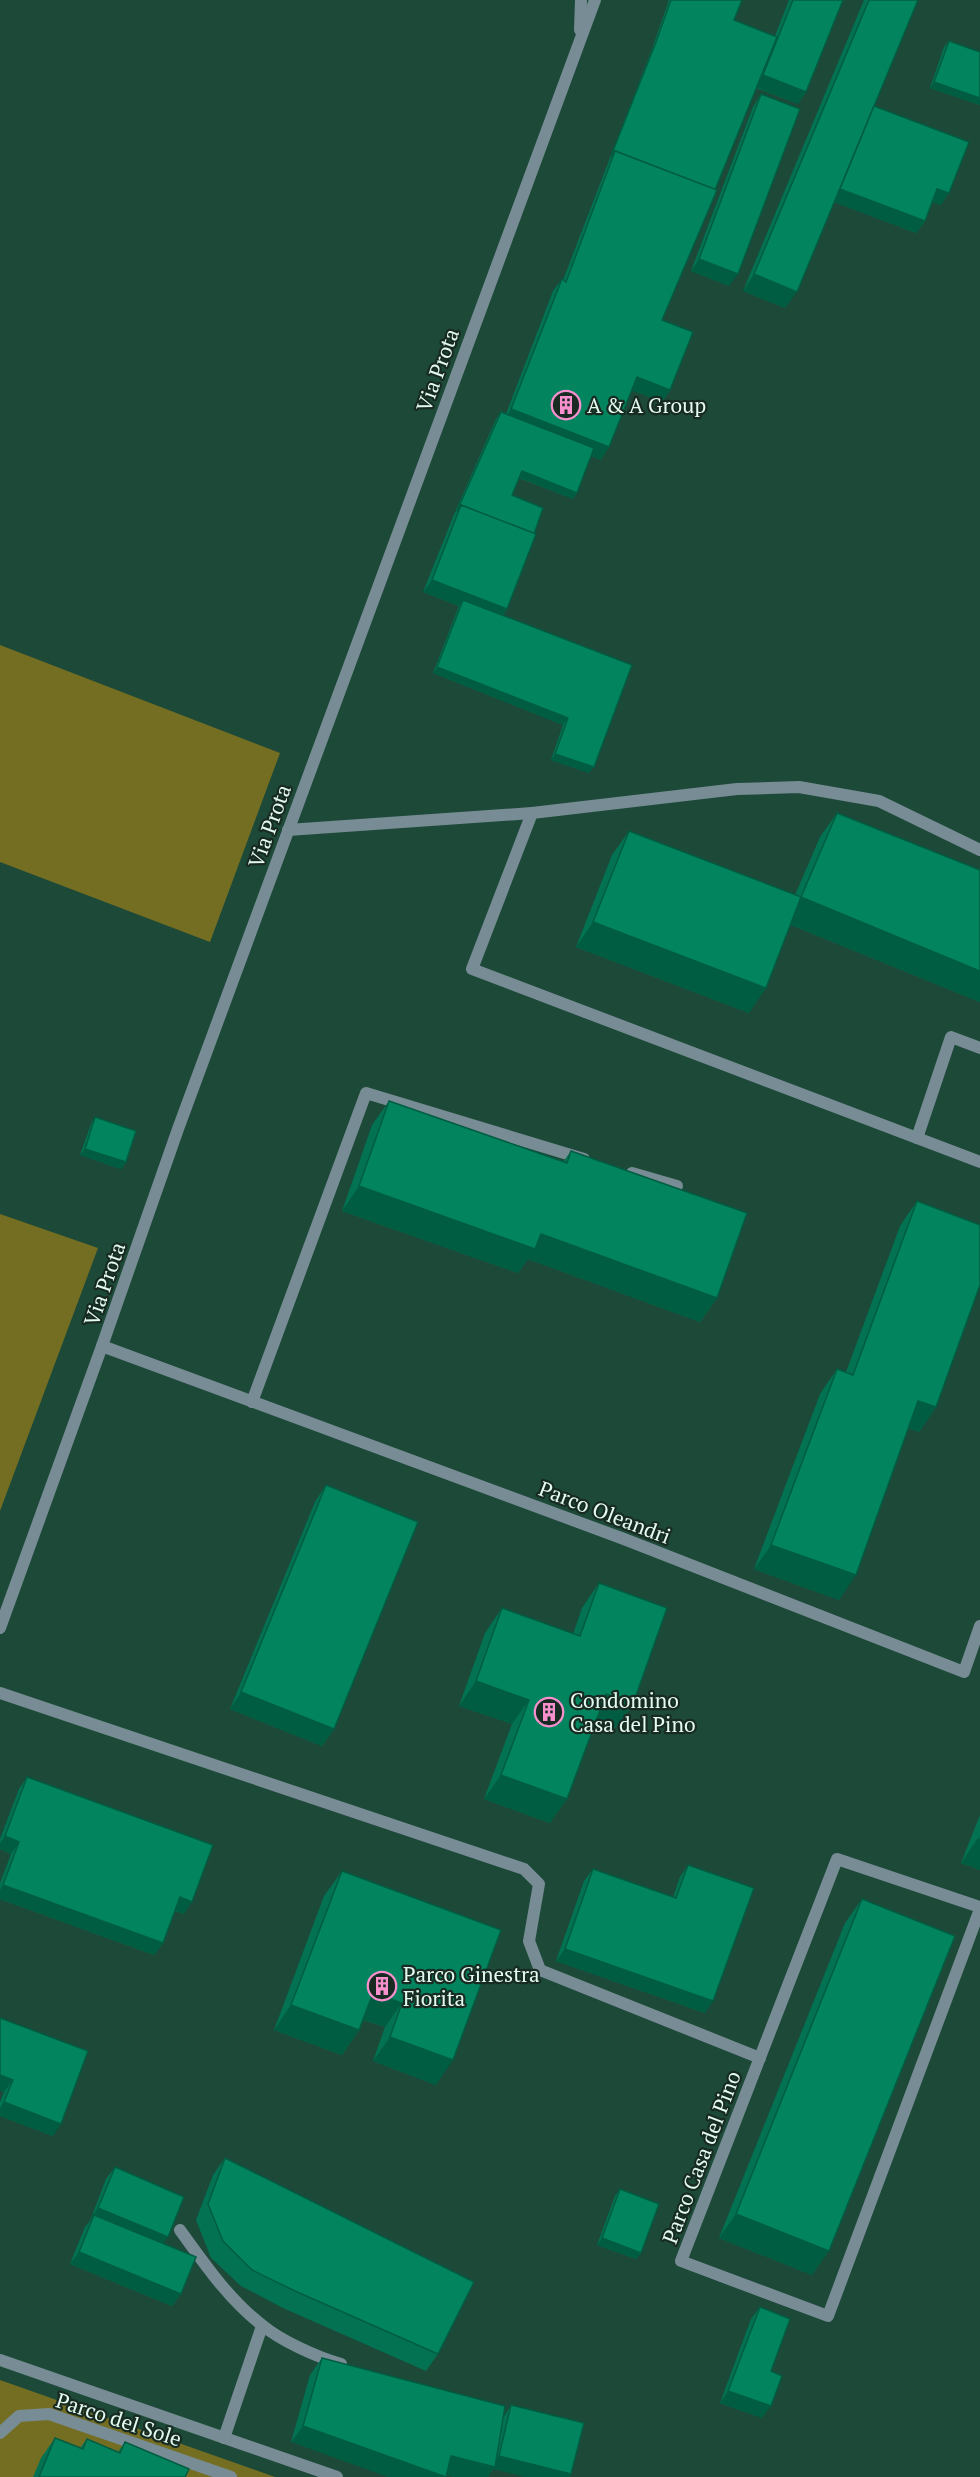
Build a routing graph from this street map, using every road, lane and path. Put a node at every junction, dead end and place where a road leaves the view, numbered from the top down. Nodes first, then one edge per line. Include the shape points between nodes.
1 (581, 0) edge
2 (595, 0) edge
3 (579, 40) junction
4 (532, 813) junction
5 (288, 830) junction
6 (980, 850) edge
7 (980, 1048) edge
8 (917, 1138) junction
9 (980, 1162) edge
10 (599, 1163) edge
11 (621, 1170) edge
12 (677, 1186) edge
13 (102, 1346) junction
14 (252, 1402) junction
15 (980, 1626) edge
16 (0, 1628) edge
17 (0, 1694) edge
18 (980, 1908) edge
19 (760, 2058) junction
20 (180, 2230) edge
21 (262, 2326) junction
22 (0, 2360) edge
23 (352, 2367) edge
24 (0, 2433) edge
25 (224, 2438) junction
26 (231, 2477) edge
27 (338, 2477) edge

1 - 3 street
2 - 3 street, Via Prota
3 - 5 street, Via Prota
4 - 5 street
4 - 6 street via 736,789 800,787 879,801
4 - 8 street via 472,969
5 - 13 street, Via Prota
7 - 8 street via 951,1037
8 - 9 street
10 - 14 street via 366,1093
11 - 12 street
13 - 14 street, Parco Oleandri
13 - 16 street, Via Prota
14 - 15 street, Parco Oleandri via 624,1539 964,1672
17 - 19 street via 524,1869 539,1884 529,1941 540,1970
18 - 19 street, Parco Casa del Pino via 837,1859
18 - 19 street, Parco Casa del Pino via 828,2316 681,2261
20 - 21 street via 219,2283
21 - 23 street via 320,2357
21 - 25 street
22 - 25 street
24 - 26 street, Parco del Sole via 19,2416 49,2414
25 - 27 street

